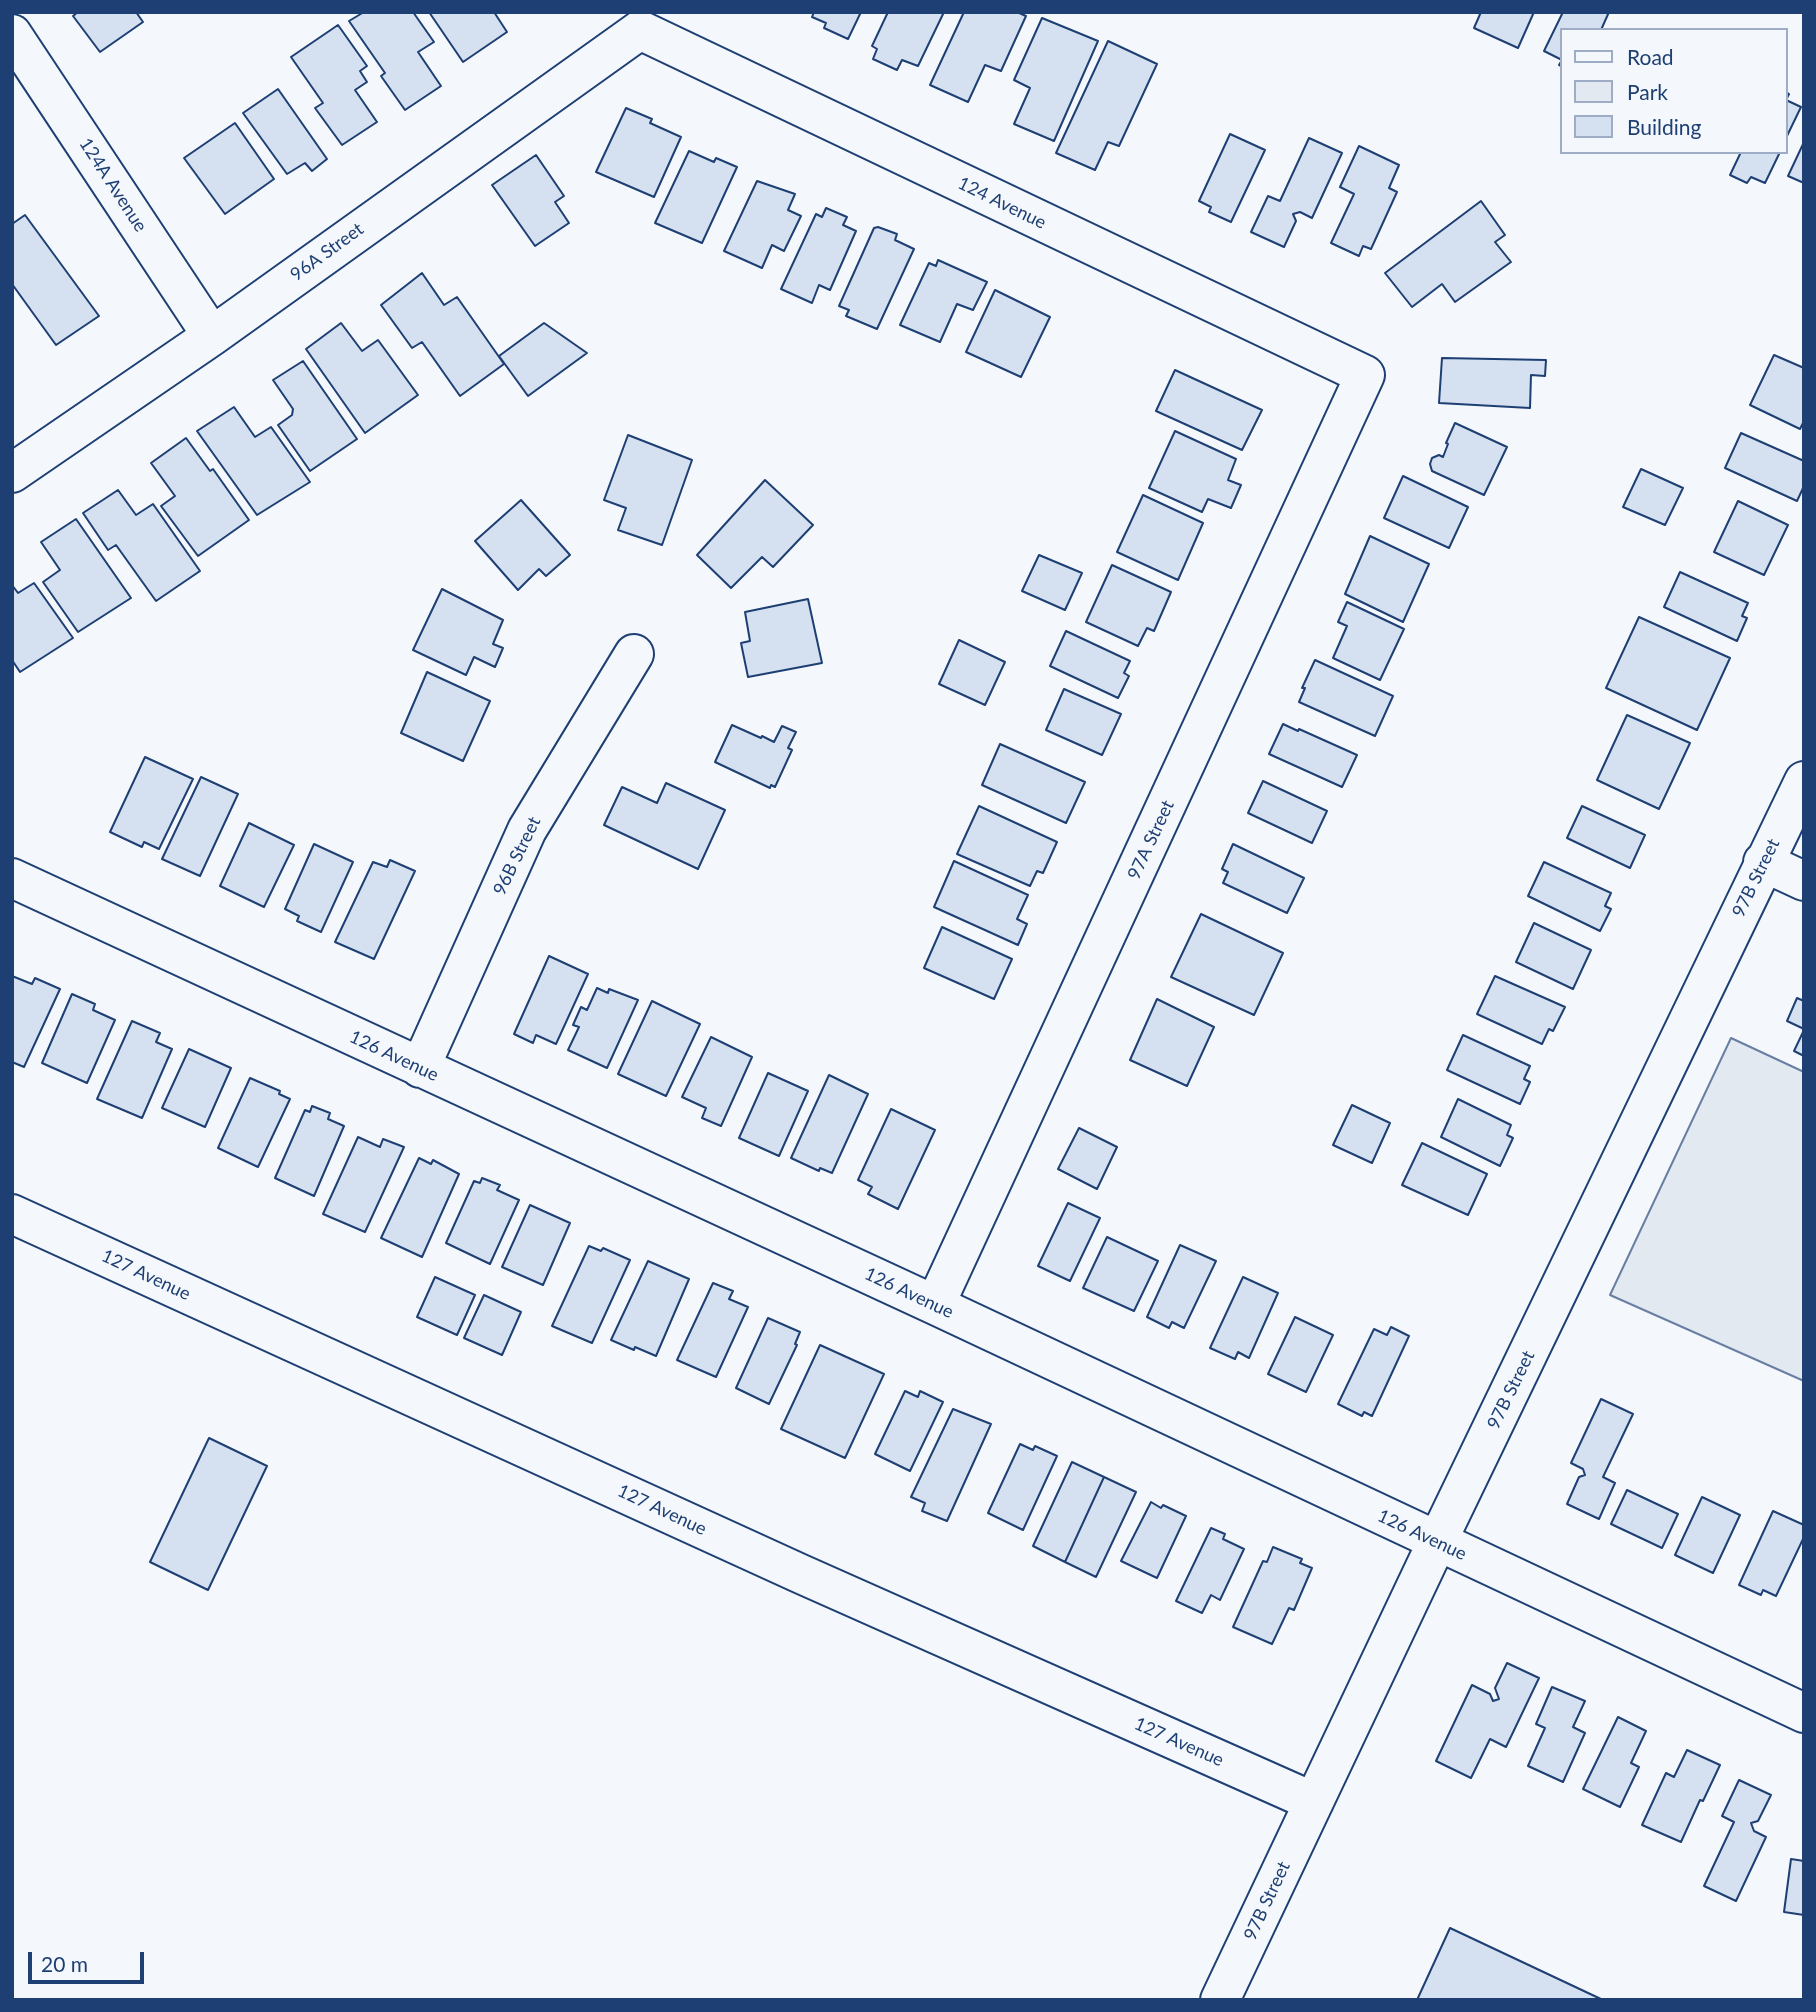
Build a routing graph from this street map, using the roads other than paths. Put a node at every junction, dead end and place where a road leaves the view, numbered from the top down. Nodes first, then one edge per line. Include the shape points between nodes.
1 (640, 30) joint
2 (12, 34) edge
3 (212, 336) junction
4 (1365, 375) joint
5 (12, 473) edge
6 (634, 654) dead end
7 (1804, 781) edge
8 (1763, 862) junction
9 (12, 878) edge
10 (1804, 881) edge
11 (420, 1068) junction
12 (12, 1214) edge
13 (935, 1305) junction
14 (1437, 1542) junction
15 (1804, 1713) edge
16 (1314, 1802) junction
17 (1220, 2000) edge

1 - 3 street, 96A Street
1 - 4 street, 124 Avenue
2 - 3 street, 124A Avenue
3 - 5 street, 96A Street
4 - 13 street, 97A Street
6 - 11 street, 96B Street via 527,830
7 - 8 street, 97B Street
8 - 10 street
8 - 14 street, 97B Street
9 - 11 street, 126 Avenue
11 - 13 street, 126 Avenue
12 - 16 street, 127 Avenue
13 - 14 street, 126 Avenue
14 - 15 street, 126 Avenue
14 - 16 street, 97B Street
16 - 17 street, 97B Street

